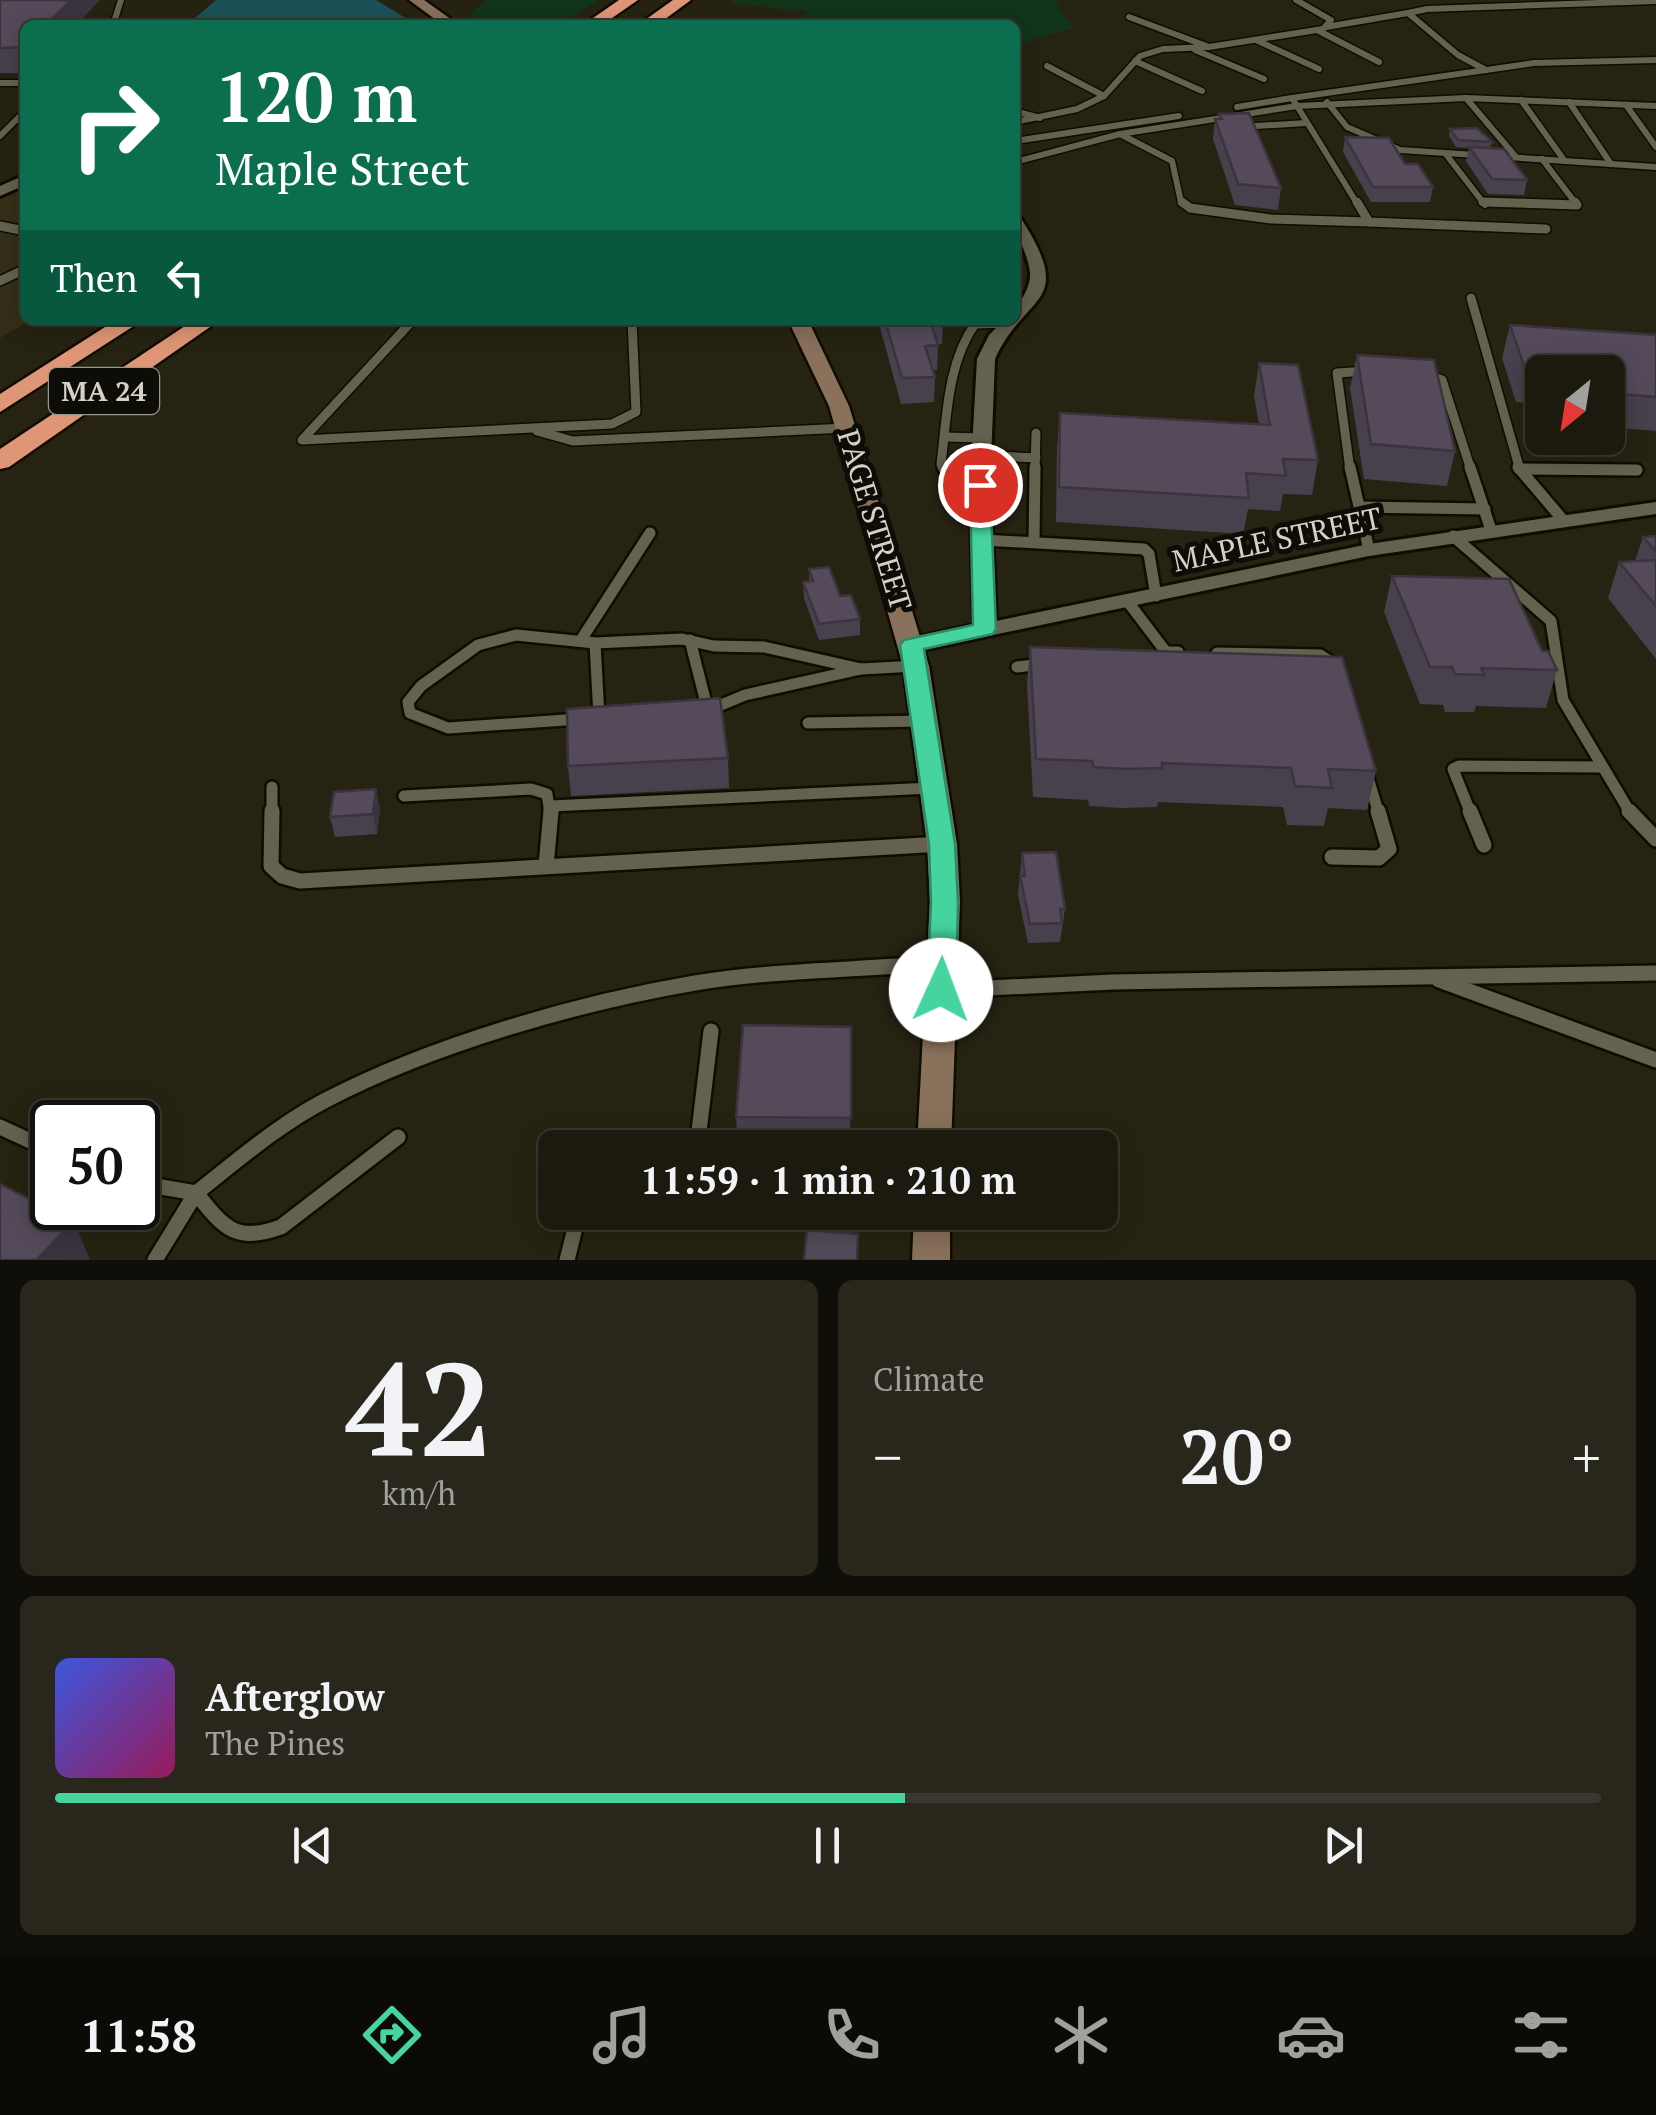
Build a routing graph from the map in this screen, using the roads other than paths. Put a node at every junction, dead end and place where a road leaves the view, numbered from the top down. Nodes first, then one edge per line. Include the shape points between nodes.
1 (415, 0) edge
2 (630, 0) edge
3 (683, 0) edge
4 (1296, 0) edge
5 (1656, 1) edge
6 (1408, 13) junction
7 (1129, 17) dead end
8 (445, 20) edge
9 (599, 20) edge
10 (653, 20) edge
11 (1321, 29) junction
12 (1256, 40) junction
13 (1209, 47) junction
14 (1191, 48) junction
15 (1656, 60) edge
16 (1134, 61) junction
17 (1379, 62) dead end
18 (1047, 66) dead end
19 (1320, 70) dead end
20 (1486, 70) junction
21 (1264, 80) dead end
22 (1202, 91) dead end
23 (1104, 96) junction
24 (1466, 98) junction
25 (1521, 100) junction
26 (1294, 102) junction
27 (1326, 102) junction
28 (1569, 102) junction
29 (1626, 105) junction
30 (1656, 106) edge
31 (1020, 112) edge
32 (20, 116) edge
33 (1208, 118) junction
34 (1042, 119) junction
35 (1020, 121) edge
36 (1308, 123) junction
37 (1120, 134) junction
38 (0, 136) edge
39 (1020, 141) edge
40 (1656, 147) edge
41 (1445, 153) junction
42 (1516, 157) junction
43 (1542, 159) junction
44 (1564, 160) junction
45 (1020, 161) edge
46 (1611, 164) junction
47 (1656, 167) edge
48 (1370, 222) junction
49 (1020, 228) edge
50 (1546, 229) dead end
51 (1471, 298) dead end
52 (1020, 312) edge
53 (124, 325) edge
54 (202, 325) edge
55 (408, 325) edge
56 (632, 325) edge
57 (801, 325) edge
58 (974, 325) edge
59 (1009, 325) edge
60 (1381, 372) edge
61 (1415, 374) edge
62 (0, 405) edge
63 (528, 428) junction
64 (846, 428) junction
65 (1036, 433) dead end
66 (945, 437) junction
67 (982, 446) junction
68 (1036, 458) junction
69 (0, 461) edge
70 (1519, 469) junction
71 (1637, 470) dead end
72 (980, 485) junction
73 (1359, 506) junction
74 (1656, 508) edge
75 (1488, 520) junction
76 (1563, 520) junction
77 (650, 534) dead end
78 (1453, 536) junction
79 (983, 540) junction
80 (1034, 542) junction
81 (1369, 550) junction
82 (1515, 587) junction
83 (1496, 588) edge
84 (1156, 596) junction
85 (1128, 602) junction
86 (985, 629) junction
87 (581, 640) junction
88 (690, 640) junction
89 (595, 643) junction
90 (1166, 652) junction
91 (1185, 652) edge
92 (1204, 653) edge
93 (1147, 654) edge
94 (914, 656) junction
95 (1054, 663) edge
96 (1017, 667) dead end
97 (861, 669) junction
98 (1339, 680) edge
99 (708, 710) junction
100 (690, 712) edge
101 (617, 716) edge
102 (598, 718) junction
103 (925, 721) junction
104 (808, 723) dead end
105 (1362, 755) edge
106 (1602, 767) junction
107 (272, 787) dead end
108 (934, 788) junction
109 (404, 796) dead end
110 (551, 806) junction
111 (1656, 840) edge
112 (942, 844) junction
113 (1484, 845) dead end
114 (1332, 857) dead end
115 (546, 866) junction
116 (942, 962) junction
117 (1656, 973) edge
118 (1430, 977) junction
119 (941, 990) junction
120 (711, 1031) dead end
121 (1656, 1060) edge
122 (0, 1128) edge
123 (700, 1130) edge
124 (935, 1130) edge
125 (398, 1137) dead end
126 (30, 1141) edge
127 (160, 1187) edge
128 (196, 1193) junction
129 (574, 1230) edge
130 (932, 1230) edge
131 (155, 1260) edge
132 (567, 1260) edge
133 (931, 1260) edge

1 - 8 main road
2 - 9 highway
3 - 10 highway
4 - 11 lane via 1331,20
5 - 6 lane
6 - 11 lane
6 - 20 lane
7 - 13 lane
11 - 12 lane
11 - 17 lane
12 - 13 lane
12 - 19 lane
13 - 14 lane
14 - 16 lane via 1163,49
14 - 21 lane
15 - 20 lane
16 - 22 lane
16 - 23 lane
18 - 23 lane
20 - 26 lane
23 - 34 lane
24 - 25 lane
24 - 27 lane
24 - 42 lane
25 - 28 lane
25 - 44 lane
26 - 27 lane
26 - 33 lane
26 - 36 lane
26 - 39 lane
27 - 41 lane via 1347,127 1391,147
28 - 29 lane
28 - 46 lane
29 - 30 lane
29 - 40 lane
31 - 34 lane
32 - 38 lane
33 - 36 lane via 1220,128
33 - 37 lane
34 - 35 lane
36 - 48 lane
37 - 45 lane
37 - 48 lane via 1172,161 1181,202 1190,208
41 - 42 lane
41 - 43 lane via 1485,204 1578,205
42 - 43 lane
43 - 44 lane
44 - 46 lane
46 - 47 lane
48 - 50 lane
49 - 52 street via 1040,272
51 - 70 lane
53 - 62 highway, MA 24
54 - 69 highway, MA 24
55 - 63 lane via 302,440
56 - 63 lane via 636,412 612,424
57 - 64 main road, PAGE STREET
58 - 66 lane via 952,385
59 - 67 street via 988,349
60 - 73 lane via 1337,373
61 - 75 lane via 1442,380
63 - 64 lane via 572,442
64 - 94 main road, PAGE STREET
65 - 68 lane
66 - 67 lane
66 - 72 lane via 941,464 947,473
67 - 68 lane
67 - 72 street
68 - 80 lane
70 - 71 lane
70 - 76 lane
72 - 79 street
73 - 75 lane
73 - 81 lane
74 - 76 street, MAPLE STREET
75 - 76 street, MAPLE STREET
75 - 78 street, MAPLE STREET
77 - 87 lane
78 - 81 street, MAPLE STREET
78 - 82 lane
79 - 80 lane
79 - 86 street
80 - 84 lane via 1144,549
81 - 84 street, MAPLE STREET
82 - 83 lane
82 - 106 lane via 1551,621 1563,700
84 - 85 street, MAPLE STREET
85 - 86 street, MAPLE STREET
85 - 90 lane
86 - 94 street, MAPLE STREET
87 - 89 lane
87 - 102 lane via 516,634 478,646 421,686 408,702 410,714 448,728
88 - 89 lane
88 - 97 lane via 764,647
88 - 99 lane
89 - 102 lane
90 - 91 lane
90 - 93 lane
92 - 98 lane via 1320,655 1334,662
94 - 97 lane
94 - 103 main road, PAGE STREET
95 - 96 lane
97 - 99 lane
99 - 100 lane
101 - 102 lane
103 - 104 lane
103 - 108 main road, PAGE STREET
105 - 114 lane via 1389,849 1379,858
106 - 111 lane via 1632,816
106 - 113 lane via 1453,769
107 - 115 lane via 271,866 282,876
108 - 110 lane
108 - 112 main road, PAGE STREET
109 - 110 lane via 531,790 548,794
110 - 115 lane
112 - 115 lane
112 - 116 main road, PAGE STREET
116 - 119 main road, PAGE STREET
116 - 128 lane via 697,983 576,1009 427,1057 326,1100
117 - 118 lane
118 - 119 lane
118 - 121 lane
119 - 124 main road, PAGE STREET
120 - 123 lane
122 - 126 lane
125 - 128 lane via 264,1234 230,1232
127 - 128 lane
128 - 131 lane
129 - 132 lane
130 - 133 main road

